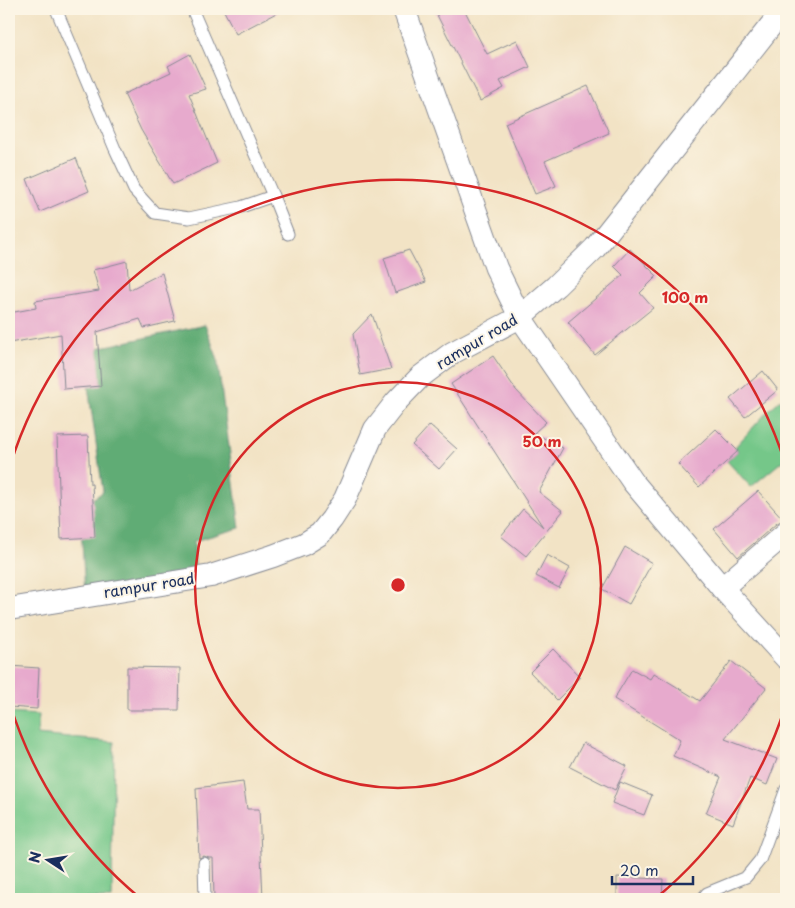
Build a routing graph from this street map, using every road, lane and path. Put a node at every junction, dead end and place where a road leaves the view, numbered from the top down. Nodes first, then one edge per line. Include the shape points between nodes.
1 (56, 9) edge
2 (192, 9) edge
3 (404, 9) edge
4 (784, 9) edge
5 (273, 196) junction
6 (288, 234) dead end
7 (520, 317) junction
8 (786, 533) edge
9 (722, 588) junction
10 (9, 609) edge
11 (786, 658) edge
12 (786, 790) edge
13 (204, 863) dead end
14 (204, 899) edge
15 (702, 899) edge

1 - 5 lane via 134,190 155,213 188,218 241,207
2 - 5 lane
3 - 7 street via 496,268
4 - 7 street, rampur road via 595,248
5 - 6 lane
7 - 9 street via 633,482
7 - 10 street, rampur road via 452,353 420,377 396,402 375,429 345,499 332,520 320,534 304,544 210,576
8 - 9 street
9 - 11 street
12 - 15 lane via 760,860 746,877
13 - 14 lane

